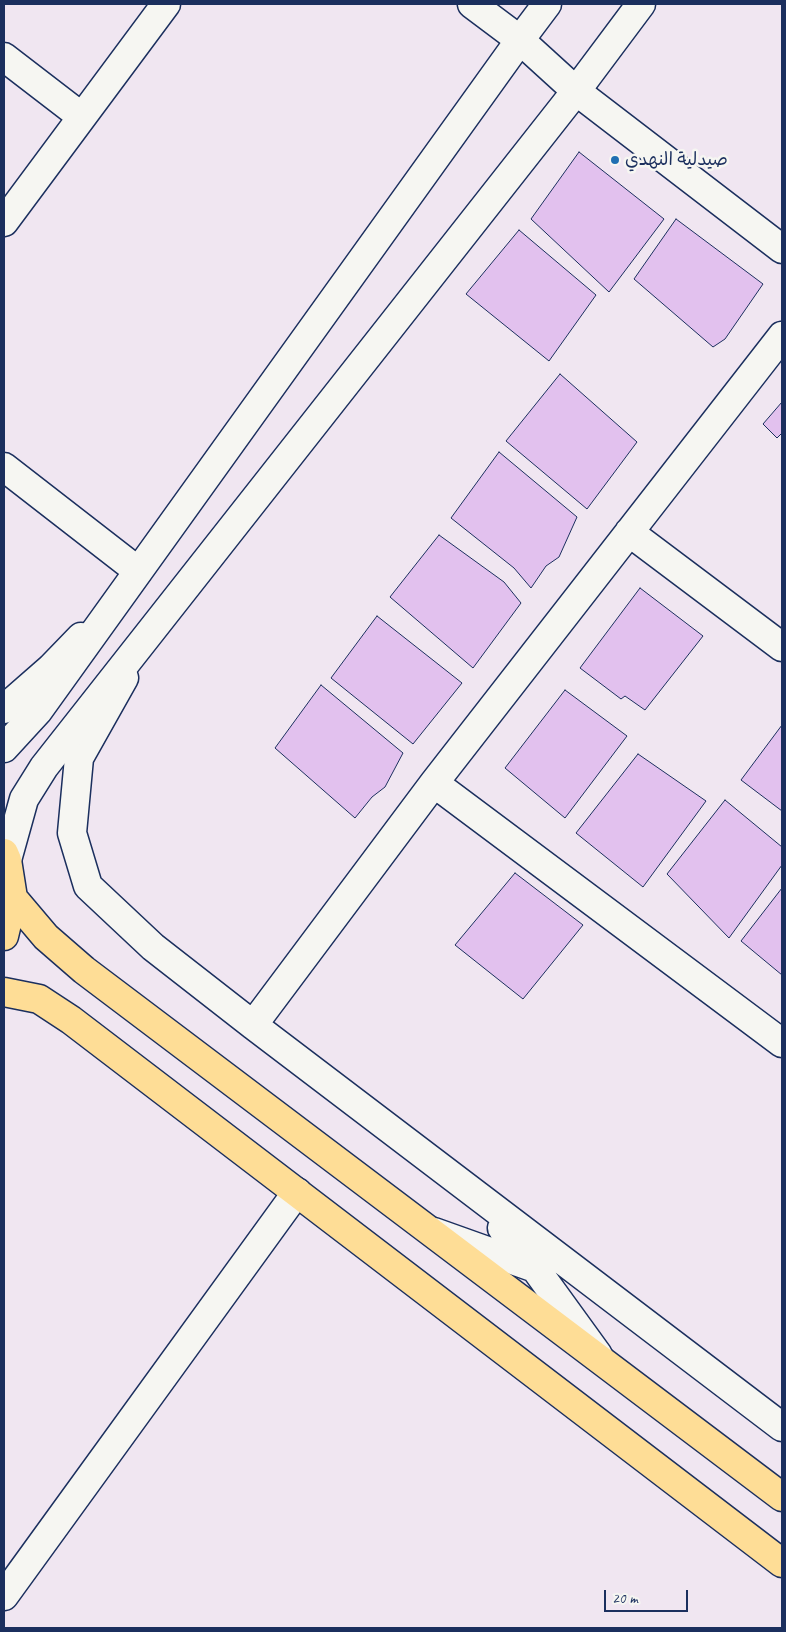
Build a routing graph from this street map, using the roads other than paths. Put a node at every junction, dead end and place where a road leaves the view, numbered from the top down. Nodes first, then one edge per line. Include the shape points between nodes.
1 (166, 4) edge
2 (472, 4) edge
3 (547, 4) edge
4 (641, 4) edge
5 (520, 40) junction
6 (4, 58) edge
7 (576, 91) junction
8 (82, 117) junction
9 (4, 222) edge
10 (782, 249) edge
11 (782, 336) edge
12 (4, 467) edge
13 (629, 532) junction
14 (138, 571) junction
15 (120, 596) junction
16 (151, 632) junction
17 (782, 647) edge
18 (4, 709) edge
19 (4, 748) edge
20 (434, 783) junction
21 (6, 857) edge
22 (13, 898) junction
23 (4, 936) edge
24 (4, 992) edge
25 (253, 1025) junction
26 (782, 1043) edge
27 (297, 1192) junction
28 (472, 1192) junction
29 (426, 1229) junction
30 (535, 1268) junction
31 (615, 1300) junction
32 (604, 1363) junction
33 (782, 1427) edge
34 (782, 1497) edge
35 (782, 1563) edge
36 (4, 1596) edge

1 - 8 street
2 - 5 street
3 - 5 street
4 - 7 street
5 - 7 street
5 - 14 street
6 - 8 street
7 - 10 street
7 - 16 street
8 - 9 street
11 - 13 street
12 - 14 street
13 - 17 street
13 - 20 street
14 - 15 street
15 - 18 street via 51,668
15 - 19 street via 38,711
16 - 21 street via 44,767 24,799
16 - 25 street via 79,758 72,833 88,886 153,947
20 - 25 street
20 - 26 street
21 - 22 main road
22 - 23 main road
22 - 29 main road via 46,937 84,970
24 - 27 main road via 39,999 71,1020
25 - 28 street
27 - 35 main road
27 - 36 street
28 - 30 street
28 - 31 street
29 - 30 street
29 - 32 main road
30 - 31 street
30 - 32 street
31 - 33 street
32 - 34 main road

